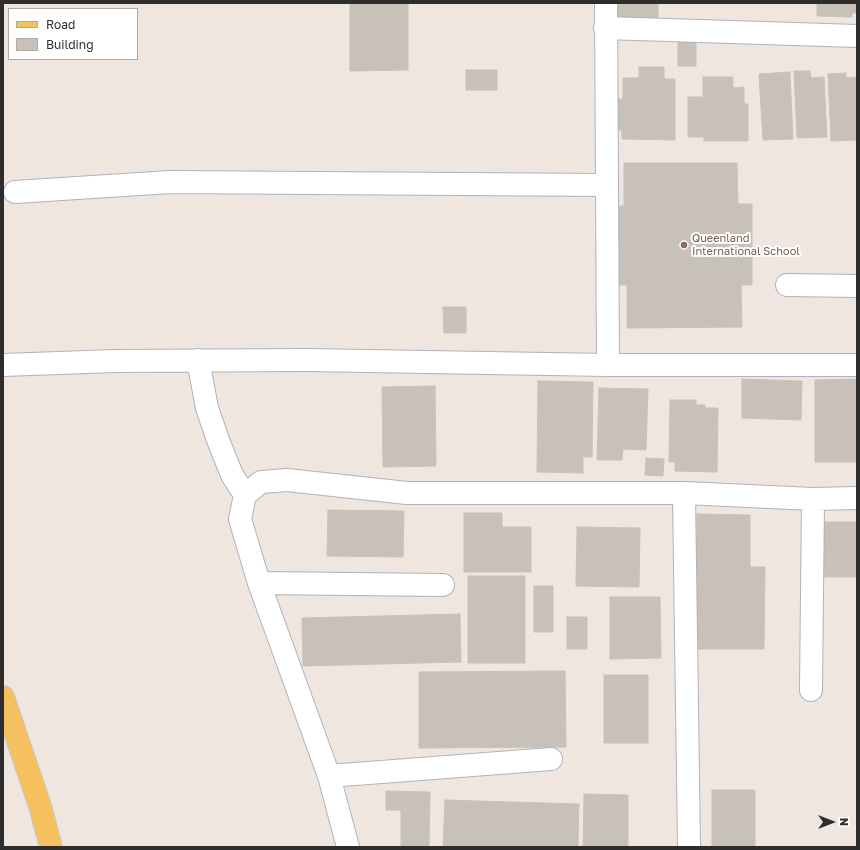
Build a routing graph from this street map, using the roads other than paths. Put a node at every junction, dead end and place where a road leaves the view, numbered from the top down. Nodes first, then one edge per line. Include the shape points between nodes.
1 (606, 3) edge
2 (605, 28) junction
3 (857, 36) edge
4 (606, 185) junction
5 (15, 192) dead end
6 (787, 285) dead end
7 (857, 286) edge
8 (198, 360) junction
9 (3, 365) edge
10 (608, 365) junction
11 (857, 365) edge
12 (684, 493) junction
13 (245, 495) junction
14 (857, 498) edge
15 (813, 499) junction
16 (260, 582) junction
17 (442, 585) dead end
18 (810, 690) dead end
19 (3, 697) edge
20 (551, 759) dead end
21 (329, 776) junction
22 (51, 847) edge
23 (348, 847) edge
24 (689, 847) edge

1 - 2 street
2 - 3 street
2 - 4 street
4 - 5 street via 170,182
4 - 10 street
6 - 7 street
8 - 9 street
8 - 10 street
8 - 13 street via 207,408 218,440 232,474
10 - 11 street
12 - 13 street via 407,493 287,480 261,482
12 - 15 street
12 - 24 street
13 - 16 street via 240,519
14 - 15 street
15 - 18 street
16 - 17 street
16 - 21 street
19 - 22 main road via 40,806
20 - 21 street
21 - 23 street

